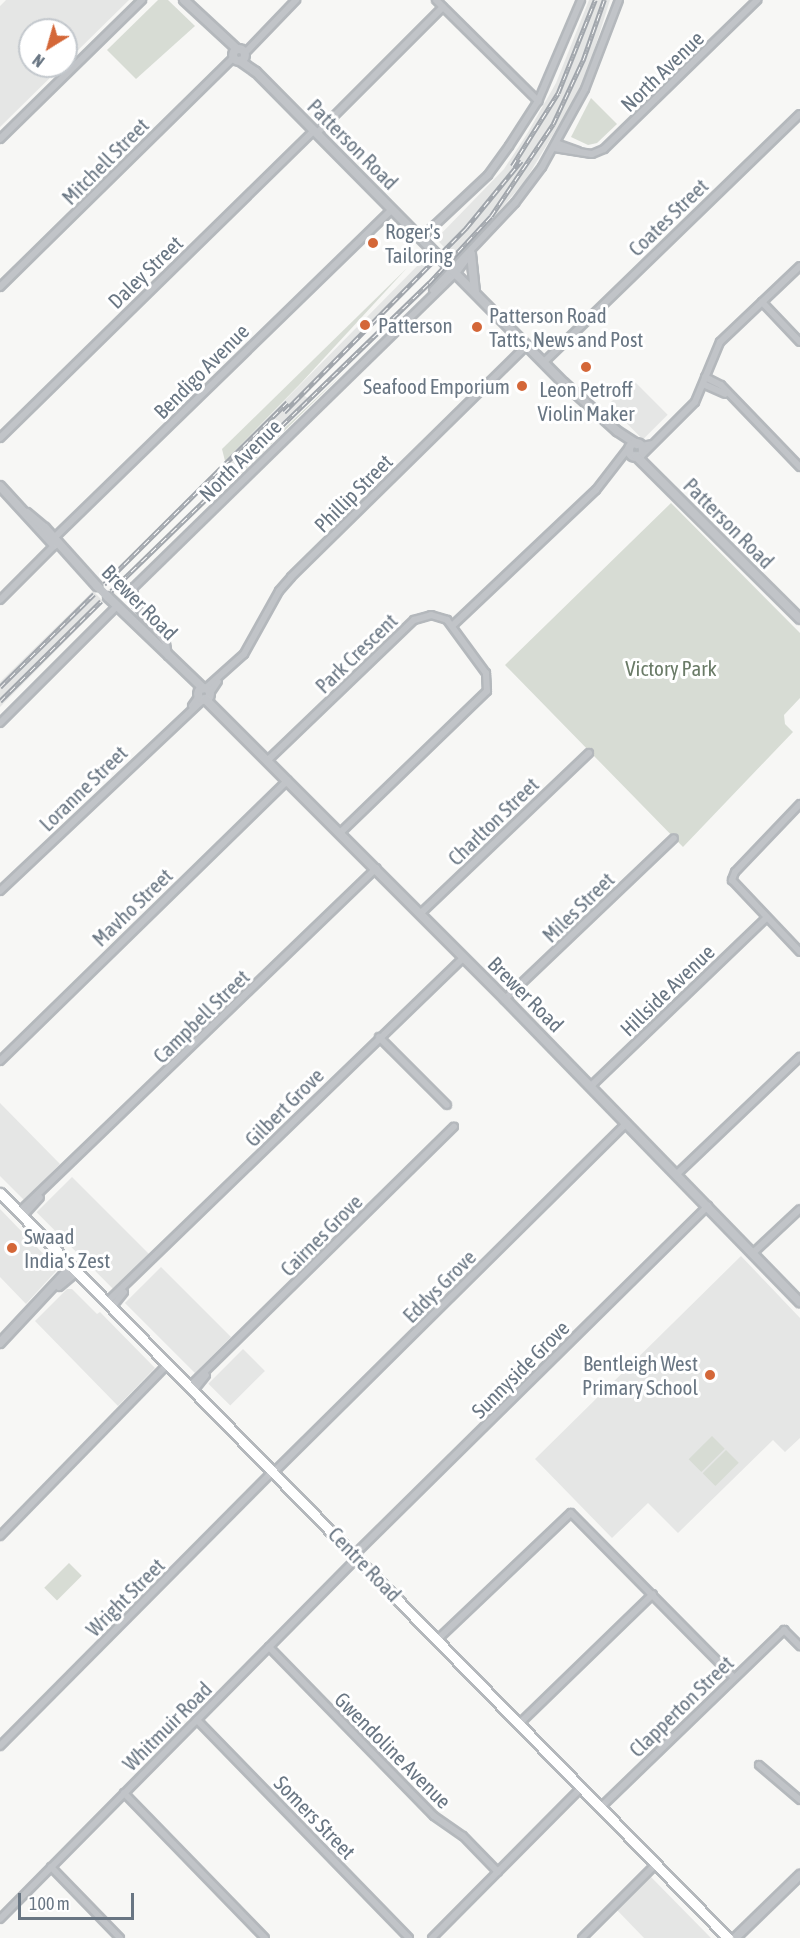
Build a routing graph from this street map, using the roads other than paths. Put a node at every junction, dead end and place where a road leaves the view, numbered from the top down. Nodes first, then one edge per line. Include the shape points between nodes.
1 (142, 0) edge
2 (184, 0) edge
3 (296, 0) edge
4 (436, 0) edge
5 (580, 0) edge
6 (619, 0) edge
7 (757, 0) edge
8 (443, 7) junction
9 (239, 55) junction
10 (538, 100) junction
11 (800, 114) edge
12 (315, 131) junction
13 (0, 140) edge
14 (555, 145) junction
15 (390, 207) junction
16 (423, 240) junction
17 (472, 252) junction
18 (800, 266) edge
19 (454, 271) junction
20 (0, 287) edge
21 (475, 292) junction
22 (762, 302) junction
23 (800, 342) edge
24 (527, 345) junction
25 (542, 360) junction
26 (704, 381) junction
27 (617, 431) junction
28 (0, 438) edge
29 (627, 449) junction
30 (640, 450) junction
31 (800, 467) edge
32 (0, 486) edge
33 (54, 542) junction
34 (0, 600) edge
35 (117, 606) junction
36 (800, 619) edge
37 (454, 628) junction
38 (168, 656) junction
39 (204, 694) junction
40 (0, 723) edge
41 (589, 753) dead end
42 (269, 759) junction
43 (289, 779) junction
44 (800, 804) edge
45 (341, 832) junction
46 (674, 838) dead end
47 (376, 868) junction
48 (0, 891) edge
49 (421, 913) junction
50 (766, 918) junction
51 (800, 952) edge
52 (464, 957) junction
53 (505, 999) junction
54 (380, 1037) junction
55 (800, 1057) edge
56 (0, 1061) edge
57 (591, 1086) junction
58 (447, 1104) dead end
59 (627, 1123) junction
60 (454, 1127) dead end
61 (677, 1174) junction
62 (0, 1193) edge
63 (708, 1206) junction
64 (800, 1209) edge
65 (21, 1214) junction
66 (753, 1253) junction
67 (74, 1269) junction
68 (800, 1302) edge
69 (110, 1305) junction
70 (0, 1343) edge
71 (171, 1367) junction
72 (192, 1388) junction
73 (274, 1472) junction
74 (0, 1536) edge
75 (357, 1556) junction
76 (653, 1594) junction
77 (438, 1640) junction
78 (800, 1646) edge
79 (269, 1647) junction
80 (734, 1678) junction
81 (197, 1720) junction
82 (520, 1723) junction
83 (0, 1746) edge
84 (759, 1765) dead end
85 (582, 1787) junction
86 (124, 1793) junction
87 (800, 1800) edge
88 (601, 1807) junction
89 (656, 1864) junction
90 (51, 1867) junction
91 (498, 1872) junction
92 (800, 1875) edge
93 (0, 1919) edge
94 (120, 1938) edge
95 (265, 1938) edge
96 (409, 1938) edge
97 (432, 1938) edge
98 (582, 1938) edge
99 (728, 1938) edge
100 (735, 1938) edge

1 - 13 street
2 - 9 street, Patterson Road
3 - 9 street, Mitchell Street
4 - 8 street
5 - 10 street
6 - 14 street via 602,52
7 - 14 street, North Avenue via 604,149 582,153
8 - 10 street
8 - 12 street, Daley Street
9 - 12 street, Patterson Road
9 - 20 street, Mitchell Street
10 - 16 street via 493,168
11 - 25 street, Coates Street
12 - 15 street, Patterson Road
12 - 28 street, Daley Street
14 - 17 street, North Avenue via 515,203
15 - 16 street, Patterson Road
15 - 33 street, Bendigo Avenue
16 - 19 street, Patterson Road
17 - 19 street, North Avenue
17 - 21 street
18 - 22 street
19 - 21 street, Patterson Road
19 - 38 street, North Avenue via 134,588 133,601 166,643
21 - 24 street, Patterson Road
22 - 23 street
22 - 26 street via 720,342
24 - 25 street, Patterson Road
24 - 39 street, Phillip Street via 282,587 244,654
25 - 27 street, Patterson Road
26 - 30 street via 694,402 652,444
26 - 31 street via 731,397
27 - 29 street, Patterson Road
27 - 30 street, Patterson Road
29 - 30 street
29 - 37 street via 596,490
30 - 36 street, Patterson Road via 658,477
32 - 33 street, Brewer Road
33 - 34 street, Bendigo Avenue
33 - 35 street, Brewer Road, bridge
35 - 38 street, Brewer Road
35 - 40 street
37 - 42 street, Park Crescent via 438,616 414,620
37 - 45 street via 486,673 487,691
38 - 39 street, Brewer Road
39 - 42 street, Brewer Road
39 - 48 street, Loranne Street
41 - 49 street, Charlton Street
42 - 43 street, Brewer Road
43 - 45 street, Brewer Road
43 - 56 street, Mavho Street
44 - 50 street via 732,878 737,889
45 - 47 street, Brewer Road
46 - 53 street, Miles Street
47 - 49 street, Brewer Road
47 - 65 street, Campbell Street
49 - 52 street, Brewer Road
50 - 51 street
50 - 57 street, Hillside Avenue
52 - 53 street, Brewer Road
52 - 54 street, Gilbert Grove
53 - 57 street, Brewer Road
54 - 58 street
54 - 69 street, Gilbert Grove
55 - 61 street
57 - 59 street, Brewer Road
59 - 61 street, Brewer Road
59 - 73 street, Eddys Grove
60 - 72 street, Cairnes Grove
61 - 63 street, Brewer Road
62 - 65 main road, Centre Road
63 - 66 street, Brewer Road
63 - 75 street, Sunnyside Grove
64 - 66 street
65 - 67 main road, Centre Road
66 - 68 street, Brewer Road
67 - 69 main road, Centre Road
67 - 70 street
69 - 71 main road, Centre Road
71 - 72 main road, Centre Road
71 - 74 street
72 - 73 main road, Centre Road
73 - 75 main road, Centre Road
73 - 83 street, Wright Street
75 - 77 main road, Centre Road
75 - 79 street, Whitmuir Road
76 - 77 street via 571,1513
76 - 80 street
76 - 82 street
77 - 82 main road, Centre Road
78 - 80 street, Clapperton Street via 784,1630
79 - 81 street, Whitmuir Road
79 - 91 street, Gwendoline Avenue via 439,1821 463,1836
80 - 88 street, Clapperton Street
81 - 86 street, Whitmuir Road
81 - 96 street, Somers Street
82 - 85 main road, Centre Road
84 - 87 street
85 - 88 main road, Centre Road
85 - 91 street
86 - 90 street, Whitmuir Road
86 - 95 street
88 - 89 main road, Centre Road
89 - 98 street
89 - 99 main road, Centre Road
90 - 93 street, Whitmuir Road
90 - 94 street
91 - 97 street
92 - 100 street

